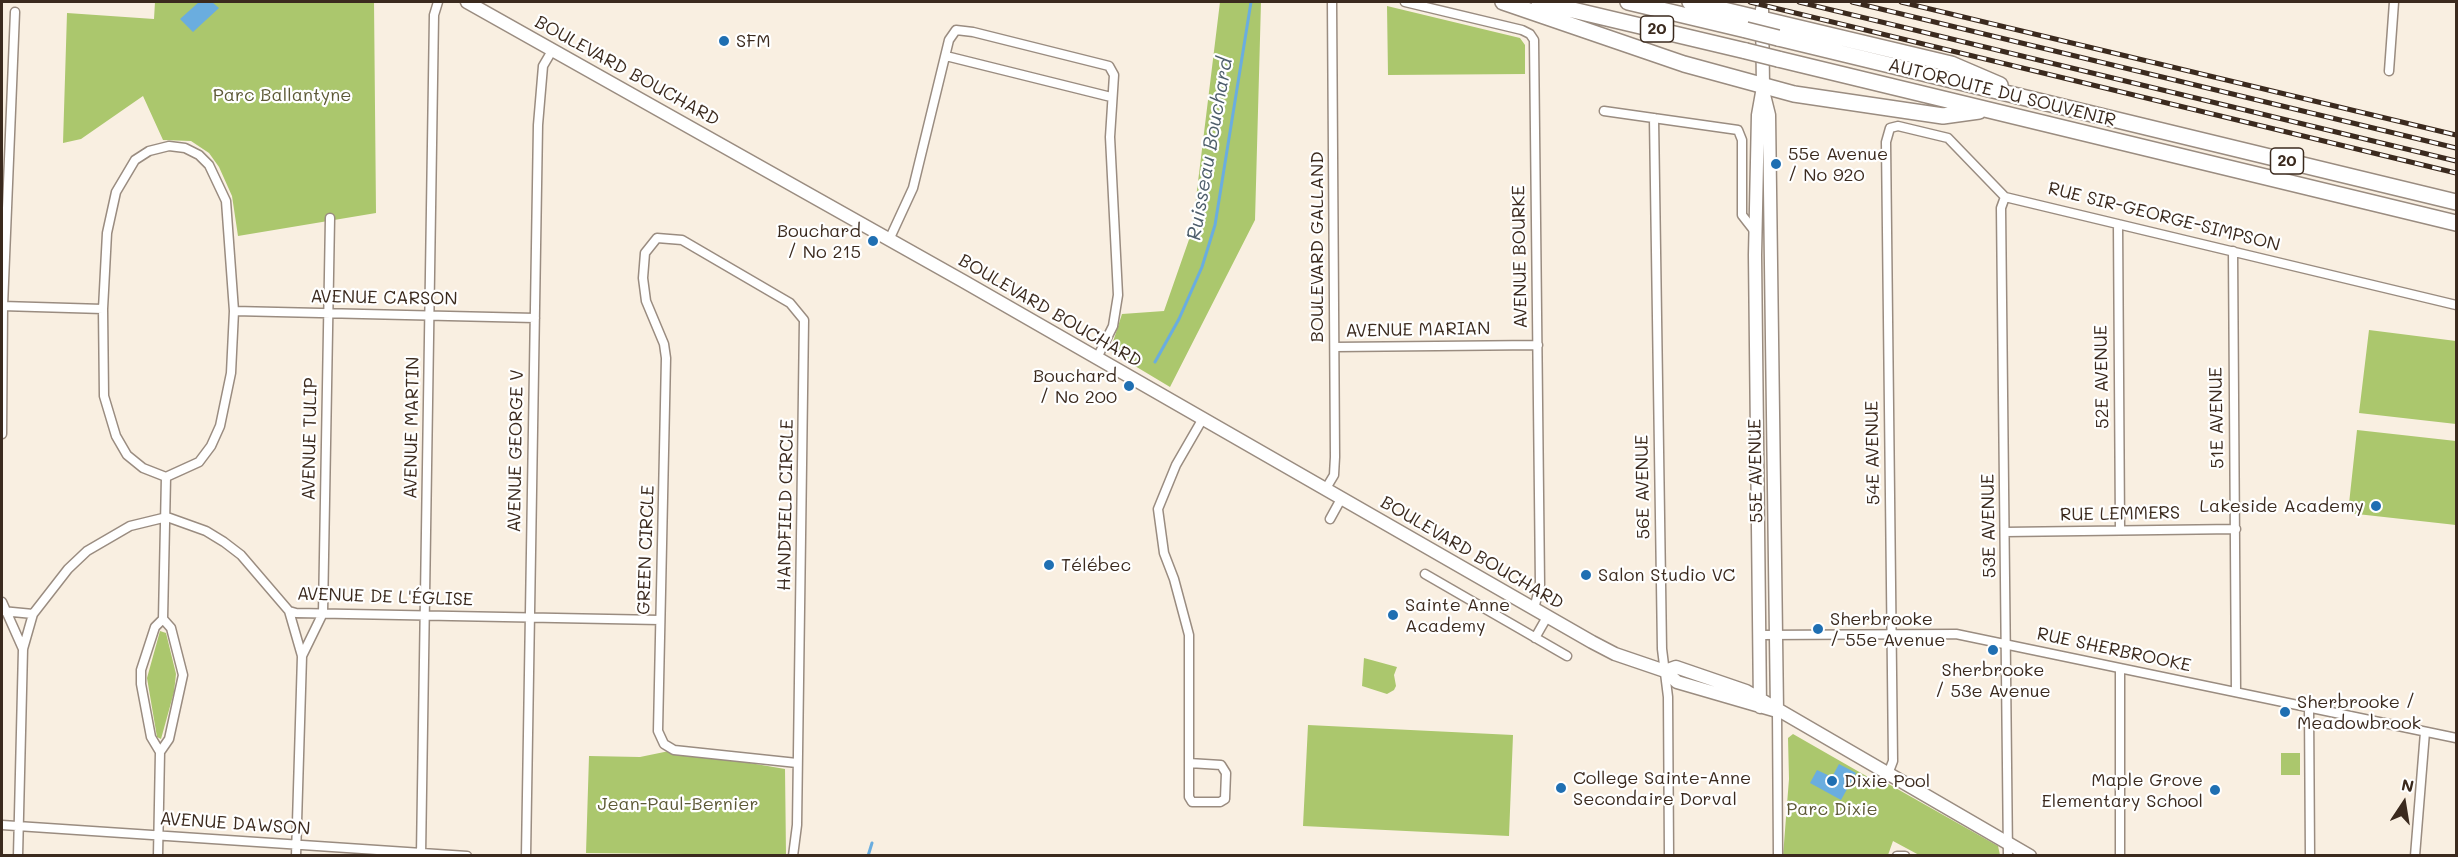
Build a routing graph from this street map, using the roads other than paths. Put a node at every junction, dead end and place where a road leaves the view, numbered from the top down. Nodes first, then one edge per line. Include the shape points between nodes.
1 (438, 2) edge
2 (466, 2) edge
3 (1332, 2) edge
4 (1405, 2) edge
5 (1503, 2) edge
6 (1539, 2) edge
7 (1628, 2) edge
8 (1690, 2) edge
9 (2394, 2) edge
10 (15, 12) dead end
11 (1762, 14) junction
12 (552, 49) junction
13 (946, 56) junction
14 (2389, 71) dead end
15 (1763, 87) junction
16 (1111, 97) junction
17 (2030, 99) junction
18 (1988, 110) junction
19 (1604, 111) dead end
20 (1654, 118) junction
21 (2005, 197) junction
22 (2457, 202) edge
23 (330, 218) dead end
24 (2457, 223) edge
25 (2118, 224) junction
26 (1756, 233) junction
27 (665, 237) joint
28 (889, 240) junction
29 (2233, 251) junction
30 (2457, 305) edge
31 (2, 306) edge
32 (103, 309) junction
33 (234, 311) junction
34 (329, 313) junction
35 (431, 316) junction
36 (535, 318) junction
37 (1538, 345) junction
38 (1335, 347) junction
39 (1097, 358) junction
40 (1202, 420) junction
41 (2, 434) edge
42 (166, 477) junction
43 (1325, 490) junction
44 (1341, 499) junction
45 (167, 517) junction
46 (1330, 519) dead end
47 (2236, 529) junction
48 (2120, 530) junction
49 (2005, 532) junction
50 (1425, 574) dead end
51 (2, 608) edge
52 (1534, 609) junction
53 (289, 611) junction
54 (323, 613) junction
55 (33, 614) junction
56 (424, 615) junction
57 (1547, 617) junction
58 (531, 618) junction
59 (163, 619) junction
60 (660, 620) junction
61 (1892, 634) junction
62 (1760, 635) junction
63 (1776, 635) junction
64 (1535, 638) junction
65 (2006, 644) junction
66 (23, 649) junction
67 (302, 656) junction
68 (1567, 656) dead end
69 (2120, 668) junction
70 (1665, 671) junction
71 (2236, 692) junction
72 (1760, 703) junction
73 (2309, 708) junction
74 (1777, 711) junction
75 (2425, 732) junction
76 (2457, 738) edge
77 (160, 752) junction
78 (797, 763) junction
79 (1189, 763) junction
80 (1888, 774) junction
81 (2, 825) edge
82 (19, 827) junction
83 (158, 836) junction
84 (296, 845) junction
85 (2009, 849) edge
86 (421, 854) edge
87 (18, 855) edge
88 (158, 855) edge
89 (296, 855) edge
90 (467, 855) edge
91 (526, 855) edge
92 (793, 855) edge
93 (1669, 855) edge
94 (1778, 855) edge
95 (2030, 855) edge
96 (2120, 855) edge
97 (2310, 855) edge
98 (2415, 855) edge

1 - 35 street, AVENUE MARTIN
2 - 12 main road, BOULEVARD BOUCHARD
3 - 38 street, BOULEVARD GALLAND
4 - 37 street, AVENUE BOURKE via 1522,30 1534,40
5 - 15 highway via 1673,61
6 - 18 highway, AUTOROUTE DU SOUVENIR / 20, bridge
7 - 17 highway, AUTOROUTE DU SOUVENIR / 20, bridge
8 - 11 highway
9 - 14 street
10 - 31 street
11 - 15 main road, 55E AVENUE
11 - 17 highway via 1957,66
12 - 28 main road, BOULEVARD BOUCHARD
12 - 36 street, AVENUE GEORGE V via 543,66 538,125
13 - 16 street
13 - 16 street via 951,35 960,30 1106,65 1114,75
13 - 28 street via 913,188
15 - 18 highway via 1833,102 1943,116
15 - 26 main road, 55E AVENUE via 1758,115
15 - 63 main road, 55E AVENUE via 1769,115
16 - 39 street via 1118,295 1113,326
17 - 22 highway, AUTOROUTE DU SOUVENIR / 20
18 - 24 highway, AUTOROUTE DU SOUVENIR / 20
19 - 20 street
20 - 26 street, 55E AVENUE via 1731,127 1740,132 1743,215
20 - 70 street, 56E AVENUE
21 - 25 street, RUE SIR-GEORGE-SIMPSON
21 - 49 street, 53E AVENUE via 2001,208
21 - 61 street, 54E AVENUE via 1948,138 1898,126 1888,130
23 - 34 street, AVENUE TULIP
25 - 29 street, RUE SIR-GEORGE-SIMPSON
25 - 48 street, 52E AVENUE
26 - 62 main road, 55E AVENUE
27 - 60 street, GREEN CIRCLE via 652,242 645,253 643,278 646,301 666,358
27 - 78 street, HANDFIELD CIRCLE via 681,240 790,303 804,320
28 - 39 main road, BOULEVARD BOUCHARD
29 - 30 street, RUE SIR-GEORGE-SIMPSON
29 - 47 street, 51E AVENUE
31 - 32 street
31 - 41 street
32 - 33 street via 107,233 116,192 135,160 169,146 199,155 209,165 226,201
32 - 42 street via 104,396 116,436 128,455 143,468
33 - 34 street, AVENUE CARSON
33 - 42 street via 231,373 220,426 199,462
34 - 35 street, AVENUE CARSON
34 - 54 street, AVENUE TULIP
35 - 36 street, AVENUE CARSON
35 - 56 street, AVENUE MARTIN
36 - 58 street, AVENUE GEORGE V
37 - 38 street, AVENUE MARIAN
37 - 52 street, AVENUE BOURKE via 1540,585
38 - 43 street, BOULEVARD GALLAND via 1335,468
39 - 40 main road, BOULEVARD BOUCHARD
40 - 43 main road, BOULEVARD BOUCHARD
40 - 79 street via 1167,483 1158,509 1164,553 1189,634
42 - 45 street
43 - 44 main road, BOULEVARD BOUCHARD
44 - 46 street
44 - 52 main road, BOULEVARD BOUCHARD
45 - 53 street, AVENUE DE L'ÉGLISE via 224,542 249,564
45 - 55 street via 129,526 87,551 68,568
45 - 59 street
47 - 48 street, RUE LEMMERS
47 - 71 street, 51E AVENUE
48 - 49 street, RUE LEMMERS
49 - 65 street, 53E AVENUE
50 - 64 street
51 - 55 street
51 - 66 street
52 - 57 main road, BOULEVARD BOUCHARD
53 - 54 street, AVENUE DE L'ÉGLISE
53 - 67 street, AVENUE TULIP
54 - 56 street, AVENUE DE L'ÉGLISE
54 - 67 street, AVENUE TULIP
55 - 66 street
56 - 58 street, AVENUE DE L'ÉGLISE
56 - 86 street, AVENUE MARTIN
57 - 64 street
57 - 70 main road, BOULEVARD BOUCHARD via 1615,654
58 - 60 street, AVENUE DE L'ÉGLISE
58 - 91 street, AVENUE GEORGE V
59 - 77 street via 156,627 141,670 149,728
59 - 77 street via 171,628 183,675 169,739
60 - 78 street, GREEN CIRCLE via 658,731 664,744 674,750
61 - 63 street, RUE SHERBROOKE
61 - 65 street, RUE SHERBROOKE via 1956,634
61 - 80 street, 54E AVENUE via 1893,761
62 - 63 street, RUE SHERBROOKE
62 - 72 main road, 55E AVENUE
63 - 74 main road, 55E AVENUE
64 - 68 street
65 - 69 street, RUE SHERBROOKE
65 - 85 street, 53E AVENUE
66 - 82 street
67 - 84 street, AVENUE TULIP
69 - 71 street, RUE SHERBROOKE
69 - 96 street
70 - 72 main road, BOULEVARD BOUCHARD via 1677,682
70 - 93 street, 56E AVENUE
71 - 73 street, RUE SHERBROOKE
72 - 74 main road, BOULEVARD BOUCHARD
73 - 75 street, RUE SHERBROOKE
73 - 97 street
74 - 80 main road, BOULEVARD BOUCHARD
74 - 94 street, 55E AVENUE
75 - 76 street, RUE SHERBROOKE
75 - 98 street
77 - 83 street
78 - 92 street, HANDFIELD CIRCLE
79 - 79 street via 1192,802 1225,799 1226,773 1221,765
80 - 85 main road, BOULEVARD BOUCHARD
81 - 82 street, AVENUE DAWSON
82 - 83 street, AVENUE DAWSON
82 - 87 street
83 - 84 street, AVENUE DAWSON
83 - 88 street
84 - 86 street, AVENUE DAWSON
84 - 89 street, AVENUE TULIP
85 - 95 main road, BOULEVARD BOUCHARD
86 - 90 street, AVENUE DAWSON

